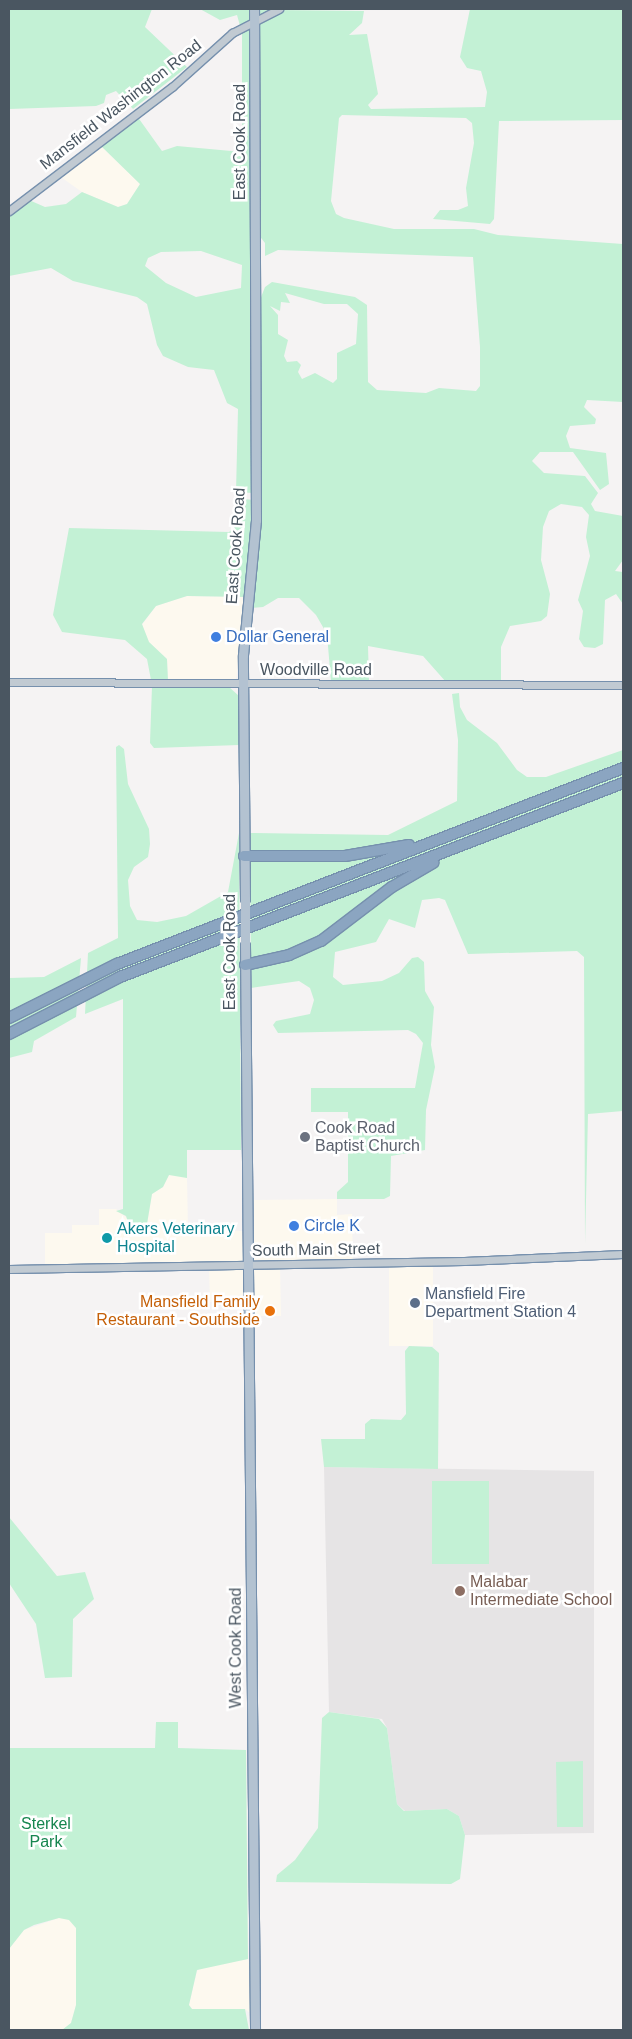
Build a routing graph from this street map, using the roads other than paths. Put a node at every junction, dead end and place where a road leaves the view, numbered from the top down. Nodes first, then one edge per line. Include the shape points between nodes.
1 (254, 9) edge
2 (279, 9) edge
3 (254, 22) junction
4 (9, 211) edge
5 (9, 682) edge
6 (243, 684) junction
7 (623, 685) edge
8 (623, 768) edge
9 (623, 783) edge
10 (536, 817) junction
11 (472, 826) junction
12 (244, 856) junction
13 (245, 965) junction
14 (9, 1018) edge
15 (9, 1034) edge
16 (623, 1254) edge
17 (247, 1265) junction
18 (9, 1269) edge
19 (256, 2030) edge

1 - 3 main road, East Cook Road
2 - 3 street, Mansfield Washington Road
3 - 4 street, Mansfield Washington Road via 232,34 172,87
3 - 6 main road, East Cook Road via 255,533
5 - 6 street, Woodville Road
6 - 7 street, Woodville Road
6 - 12 main road, East Cook Road
8 - 11 highway
9 - 10 highway
10 - 13 highway via 420,870 312,945
10 - 15 highway via 129,974 70,1000
11 - 12 highway via 366,854
11 - 14 highway via 117,964
12 - 13 main road, East Cook Road, bridge
13 - 17 main road, East Cook Road
16 - 17 street, South Main Street via 555,1259
17 - 18 street, South Main Street
17 - 19 main road, West Cook Road

